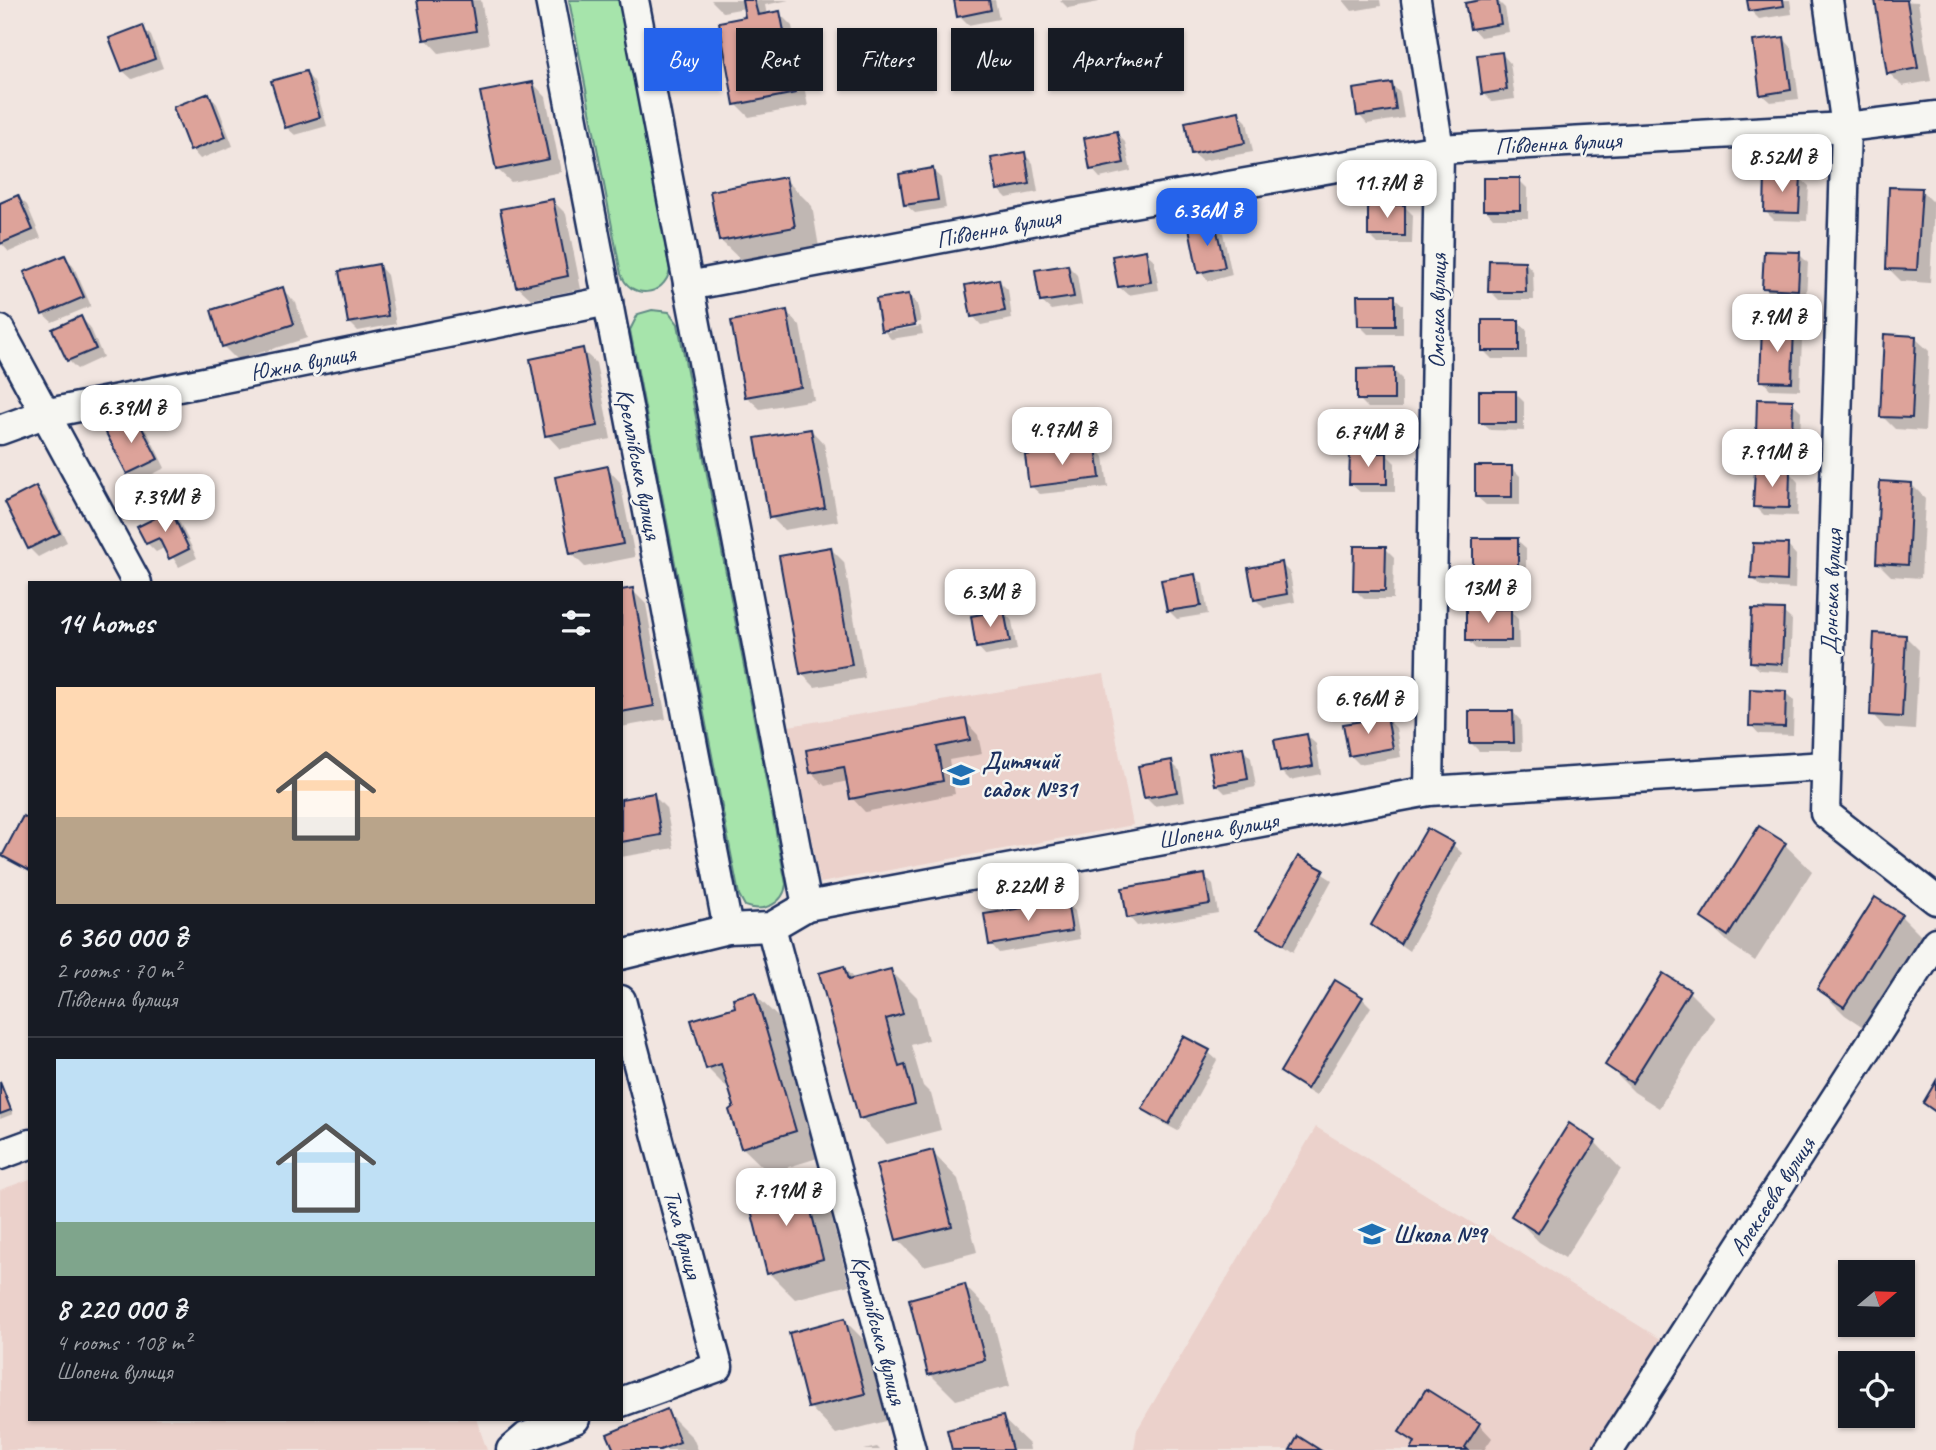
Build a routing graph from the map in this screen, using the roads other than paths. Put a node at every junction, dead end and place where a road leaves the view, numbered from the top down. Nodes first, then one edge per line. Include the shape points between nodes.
1 (550, 0) edge
2 (634, 0) edge
3 (1416, 0) edge
4 (1828, 0) edge
5 (1936, 116) edge
6 (1846, 127) junction
7 (1439, 149) junction
8 (688, 286) junction
9 (608, 302) junction
10 (0, 330) edge
11 (44, 414) junction
12 (0, 430) edge
13 (136, 581) edge
14 (1826, 766) junction
15 (1429, 791) junction
16 (1936, 900) edge
17 (807, 906) junction
18 (771, 927) junction
19 (728, 929) junction
20 (1936, 942) edge
21 (623, 955) edge
22 (623, 1008) edge
23 (28, 1145) edge
24 (0, 1155) edge
25 (623, 1401) edge
26 (570, 1421) edge
27 (512, 1450) edge
28 (911, 1450) edge
29 (1609, 1450) edge

1 - 9 street, Кремлівська вулиця
2 - 8 street
3 - 7 street, Омська вулиця
4 - 6 street, Донська вулиця
5 - 6 street, Південна вулиця
6 - 7 street, Південна вулиця
6 - 14 street, Донська вулиця
7 - 8 street, Південна вулиця
7 - 15 street, Омська вулиця
8 - 17 street
9 - 11 street, Южна вулиця
9 - 19 street, Кремлівська вулиця
10 - 11 street
11 - 12 street, Южна вулиця
11 - 13 street
14 - 15 street, Шопена вулиця
14 - 16 street, Донська вулиця via 1825,813
15 - 17 street, Шопена вулиця
17 - 18 street, Шопена вулиця
18 - 19 street, Шопена вулиця
18 - 28 street, Кремлівська вулиця
19 - 21 street, Шопена вулиця
20 - 29 street, Алексєєва вулиця
22 - 25 street, Тиха вулиця via 718,1367
23 - 24 street
26 - 27 street via 526,1437

